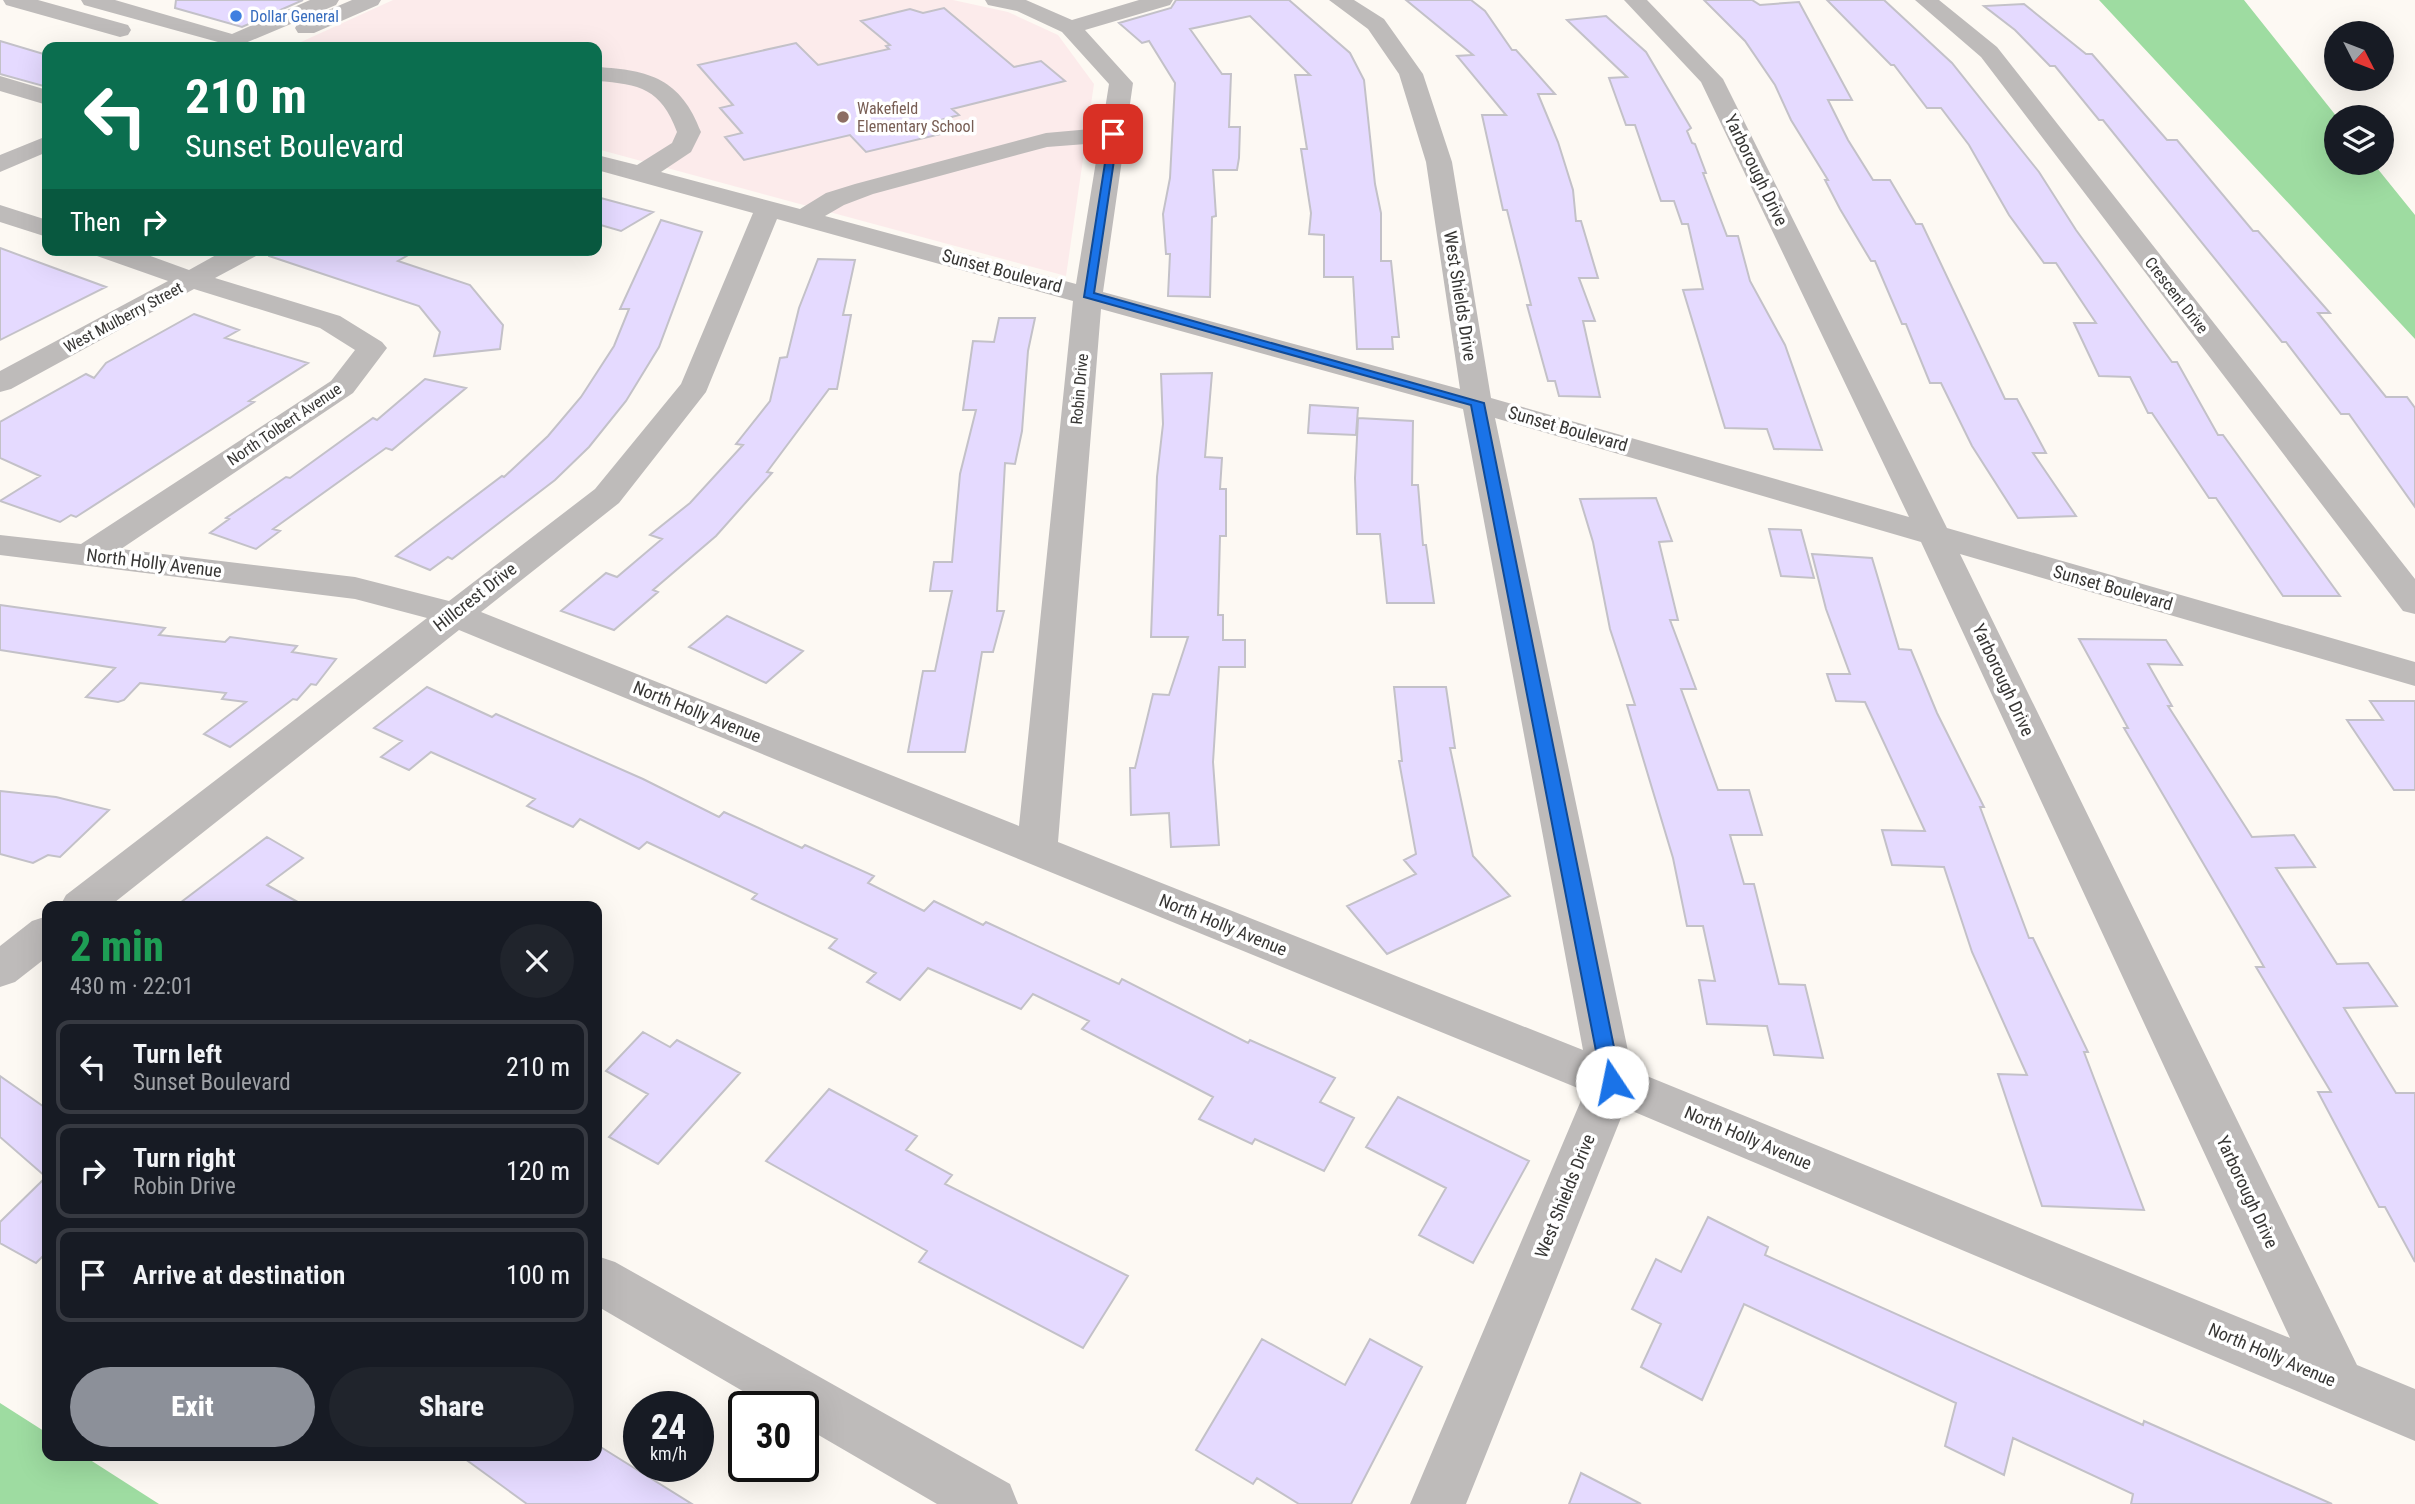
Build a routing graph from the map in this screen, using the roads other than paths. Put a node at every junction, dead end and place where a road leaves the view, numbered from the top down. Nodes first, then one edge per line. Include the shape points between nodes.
1 (14, 0) edge
2 (92, 0) edge
3 (328, 0) edge
4 (370, 0) edge
5 (996, 0) edge
6 (1162, 0) edge
7 (1340, 0) edge
8 (1635, 0) edge
9 (1926, 0) edge
10 (1070, 27) junction
11 (163, 42) edge
12 (274, 42) edge
13 (602, 74) edge
14 (0, 83) edge
15 (42, 96) edge
16 (1113, 134) junction
17 (42, 145) edge
18 (602, 163) edge
19 (0, 164) edge
20 (641, 174) junction
21 (769, 207) junction
22 (0, 213) edge
23 (806, 218) junction
24 (42, 227) edge
25 (124, 256) edge
26 (235, 256) edge
27 (192, 280) junction
28 (1088, 295) junction
29 (0, 383) edge
30 (1477, 403) junction
31 (1935, 537) junction
32 (0, 545) edge
33 (90, 554) junction
34 (2415, 603) edge
35 (453, 614) junction
36 (2415, 674) edge
37 (1037, 850) junction
38 (87, 901) edge
39 (1612, 1082) junction
40 (602, 1282) edge
41 (2338, 1383) junction
42 (2415, 1415) edge
43 (990, 1504) edge
44 (1438, 1504) edge

1 - 11 street
2 - 3 street via 234,41
4 - 12 street
5 - 10 street, Robin Drive via 1024,6
6 - 10 street
7 - 30 street, West Shields Drive via 1376,24 1411,74 1439,162
8 - 31 street, Yarborough Drive via 1711,79
9 - 34 street, Crescent Drive via 1989,52
10 - 16 street, Robin Drive via 1121,82
13 - 20 street via 646,78 667,94 685,118 689,132 682,147
14 - 15 street
16 - 23 street via 1045,140 835,199
16 - 28 street, Robin Drive
17 - 19 street
18 - 20 street, Sunset Boulevard
20 - 21 street, Sunset Boulevard
21 - 23 street, Sunset Boulevard
21 - 35 street, Hillcrest Drive via 695,386 607,496
22 - 24 street
23 - 28 street, Sunset Boulevard
25 - 27 street, North Tolbert Avenue
26 - 27 street, West Mulberry Street
27 - 29 street, West Mulberry Street
27 - 33 street, North Tolbert Avenue via 330,322 372,348 342,387
28 - 30 street, Sunset Boulevard
28 - 37 street, Robin Drive
30 - 31 street, Sunset Boulevard
30 - 39 street, West Shields Drive
31 - 36 street, Sunset Boulevard
31 - 41 street, Yarborough Drive
32 - 33 street, North Holly Avenue
33 - 35 street, North Holly Avenue via 355,587
35 - 37 street, North Holly Avenue
35 - 38 street, Hillcrest Drive
37 - 39 street, North Holly Avenue
39 - 41 street, North Holly Avenue
39 - 44 street, West Shields Drive
40 - 43 street
41 - 42 street, North Holly Avenue

